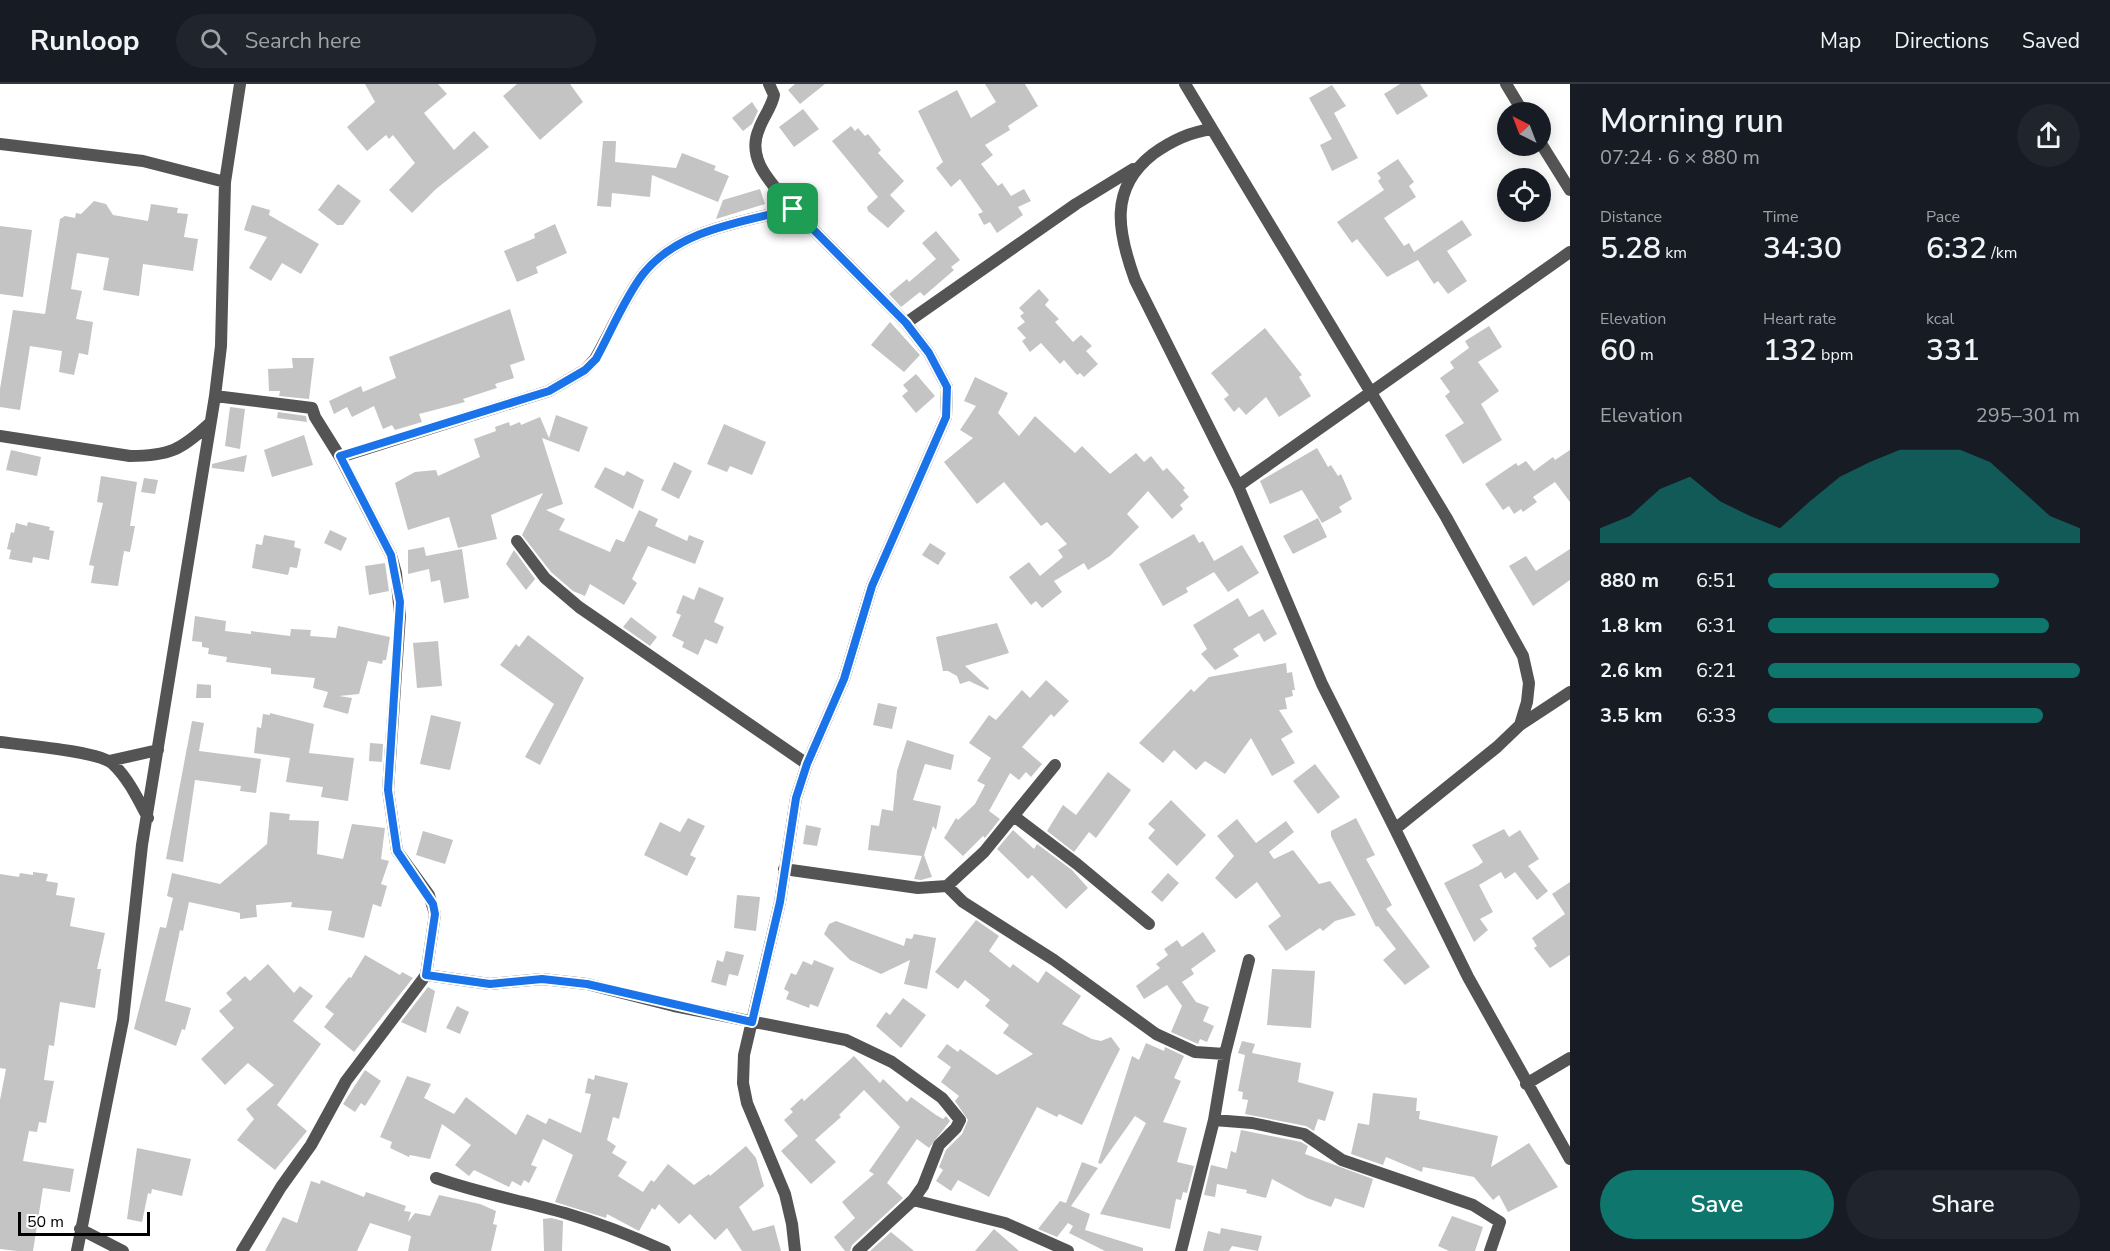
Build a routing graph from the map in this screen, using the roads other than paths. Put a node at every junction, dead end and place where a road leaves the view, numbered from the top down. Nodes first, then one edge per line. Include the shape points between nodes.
1 (240, 84) edge
2 (769, 84) edge
3 (1185, 84) edge
4 (1506, 84) edge
5 (1517, 102) edge
6 (1212, 129) junction
7 (0, 144) edge
8 (1549, 156) edge
9 (1138, 165) junction
10 (225, 182) junction
11 (1570, 190) edge
12 (793, 209) junction
13 (1570, 252) edge
14 (906, 323) junction
15 (1370, 392) junction
16 (215, 396) junction
17 (209, 424) junction
18 (0, 436) edge
19 (340, 456) junction
20 (1238, 486) junction
21 (517, 541) dead end
22 (1570, 692) edge
23 (1520, 725) junction
24 (0, 742) edge
25 (158, 750) junction
26 (108, 761) junction
27 (807, 764) junction
28 (1055, 765) dead end
29 (1014, 817) junction
30 (148, 818) junction
31 (1395, 829) junction
32 (784, 869) junction
33 (947, 886) junction
34 (1149, 924) dead end
35 (1249, 960) dead end
36 (426, 975) junction
37 (752, 1022) junction
38 (1225, 1054) junction
39 (1570, 1058) edge
40 (1526, 1084) junction
41 (1214, 1120) junction
42 (1570, 1159) edge
43 (436, 1178) dead end
44 (913, 1200) junction
45 (80, 1229) junction
46 (77, 1251) edge
47 (123, 1251) edge
48 (242, 1251) edge
49 (665, 1251) edge
50 (795, 1251) edge
51 (858, 1251) edge
52 (1068, 1251) edge
53 (1181, 1251) edge
54 (1490, 1251) edge

1 - 10 street
2 - 12 street via 774,95 754,142 755,155 762,171
3 - 6 street
4 - 5 street
6 - 9 street via 1180,137
6 - 15 street
7 - 10 street via 143,161
8 - 11 street
9 - 14 street
9 - 20 street via 1125,184 1121,204 1123,247
10 - 16 street via 221,346
12 - 14 street
12 - 19 street via 711,231 673,246 642,275 596,359 549,391
13 - 15 street
14 - 27 street via 944,377 946,417 872,586 844,679
15 - 20 street
15 - 23 street via 1446,517 1523,656 1529,683
16 - 17 street
16 - 19 street via 312,408
17 - 18 street via 184,446 150,456
17 - 25 street
19 - 36 street via 391,555 396,573 400,602 388,790 397,851 433,904
20 - 31 street via 1322,684
21 - 27 street via 545,578 579,607
22 - 23 street
23 - 31 street
24 - 26 street via 86,754
25 - 26 street
25 - 30 street
26 - 30 street via 130,786
27 - 32 street via 790,824
28 - 29 street
29 - 33 street
29 - 34 street
30 - 45 street via 123,1020
31 - 40 street
32 - 33 street via 918,888
32 - 37 street via 778,913
33 - 38 street via 963,902 1054,960 1156,1034 1195,1052
35 - 38 street
36 - 37 street via 490,984 542,979 587,984
36 - 48 street via 346,1081 311,1145
37 - 44 street via 846,1040 892,1062 942,1098 960,1120 939,1145 923,1186
37 - 50 street via 744,1055 743,1083 747,1103 785,1194
38 - 41 street
39 - 40 street
40 - 42 street
41 - 53 street
41 - 54 street via 1304,1134 1342,1160 1473,1205 1500,1222
43 - 49 street via 472,1191 565,1213
44 - 51 street
44 - 52 street via 1005,1223
45 - 46 street
45 - 47 street

